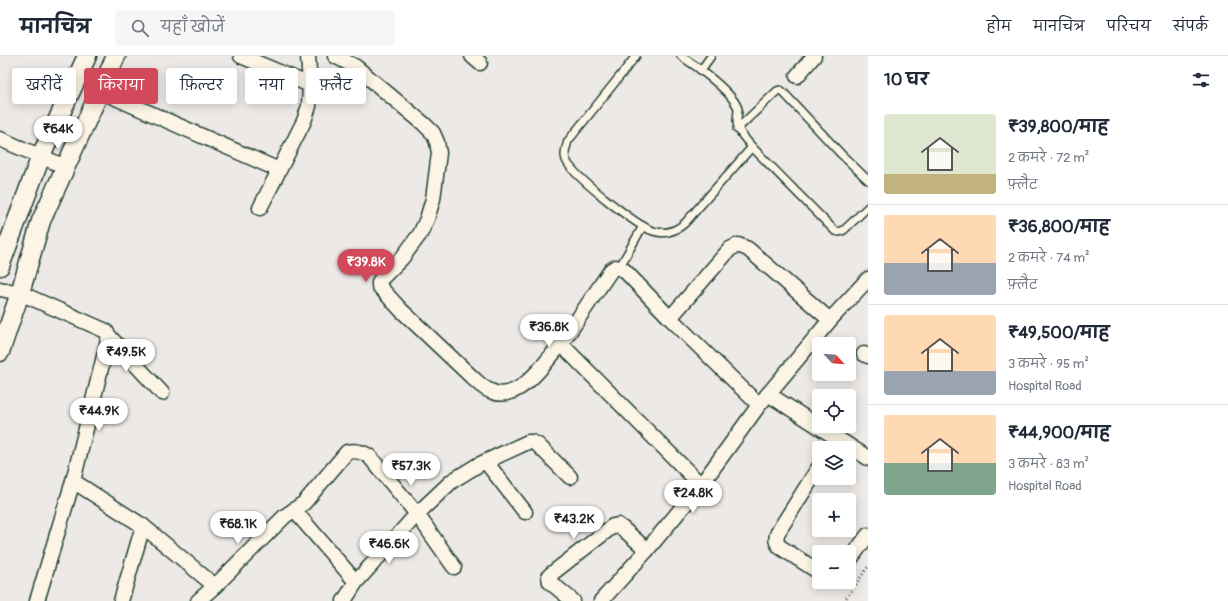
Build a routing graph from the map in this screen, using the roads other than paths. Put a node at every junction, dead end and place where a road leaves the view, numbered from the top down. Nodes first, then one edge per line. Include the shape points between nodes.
1 (86, 56) edge
2 (116, 56) edge
3 (241, 56) edge
4 (308, 56) edge
5 (336, 56) edge
6 (636, 56) edge
7 (681, 56) edge
8 (711, 56) edge
9 (814, 56) edge
10 (110, 68) edge
11 (309, 68) edge
12 (701, 70) junction
13 (797, 76) dead end
14 (306, 83) edge
15 (94, 104) edge
16 (131, 104) edge
17 (309, 104) edge
18 (737, 129) junction
19 (0, 139) edge
20 (752, 147) junction
21 (41, 156) junction
22 (66, 167) junction
23 (279, 170) junction
24 (868, 180) edge
25 (868, 207) edge
26 (260, 208) dead end
27 (643, 226) junction
28 (0, 266) edge
29 (619, 268) junction
30 (868, 279) edge
31 (0, 289) edge
32 (20, 293) junction
33 (670, 318) junction
34 (830, 320) junction
35 (109, 336) junction
36 (561, 344) junction
37 (0, 352) edge
38 (162, 393) dead end
39 (768, 394) junction
40 (759, 405) junction
41 (831, 441) edge
42 (856, 453) edge
43 (868, 458) edge
44 (486, 462) junction
45 (570, 477) dead end
46 (812, 478) edge
47 (73, 480) junction
48 (701, 485) junction
49 (294, 510) junction
50 (525, 512) dead end
51 (417, 514) junction
52 (143, 526) junction
53 (868, 535) edge
54 (647, 550) junction
55 (856, 551) edge
56 (454, 567) dead end
57 (812, 568) edge
58 (356, 582) junction
59 (215, 586) junction
60 (37, 601) edge
61 (121, 601) edge
62 (198, 601) edge
63 (344, 601) edge
64 (573, 601) edge
65 (601, 601) edge

1 - 21 street
2 - 10 street
3 - 14 street
4 - 11 street
5 - 36 street via 356,67 424,124 437,142 439,153 433,199 427,219 412,245 382,278 379,286 382,290 475,380 496,393 507,394 519,389
6 - 27 lane via 568,141 565,151 566,161 574,172
7 - 12 lane
8 - 12 lane
9 - 13 street
12 - 18 lane via 732,98 738,109
15 - 22 street
16 - 23 street
17 - 23 street via 304,121
18 - 20 lane
18 - 24 lane via 780,90
19 - 21 street
20 - 25 lane via 835,231 844,230
20 - 27 lane via 680,227 665,233 654,232
21 - 22 street
21 - 28 street
22 - 32 street via 41,221
23 - 26 street
27 - 29 lane
29 - 33 street via 624,270
29 - 36 street via 611,270
30 - 34 street
31 - 32 street
32 - 35 street via 106,331
32 - 37 street
33 - 34 street via 730,249 738,245 748,249
33 - 40 street
34 - 39 street
35 - 38 street
35 - 47 street
36 - 48 street
39 - 40 street
39 - 41 street
40 - 48 street
42 - 43 street
44 - 45 street via 532,442
44 - 50 street
44 - 51 street via 452,481
46 - 57 street via 778,532 776,542
47 - 52 street
47 - 60 street
48 - 54 street
49 - 51 street via 304,503 347,452 352,450 368,456
49 - 58 street
49 - 59 street
51 - 56 street
51 - 58 street
52 - 59 street
52 - 61 street
53 - 55 street
54 - 64 street via 622,528 613,526 550,575 550,582
54 - 65 street
58 - 63 street
59 - 62 street

